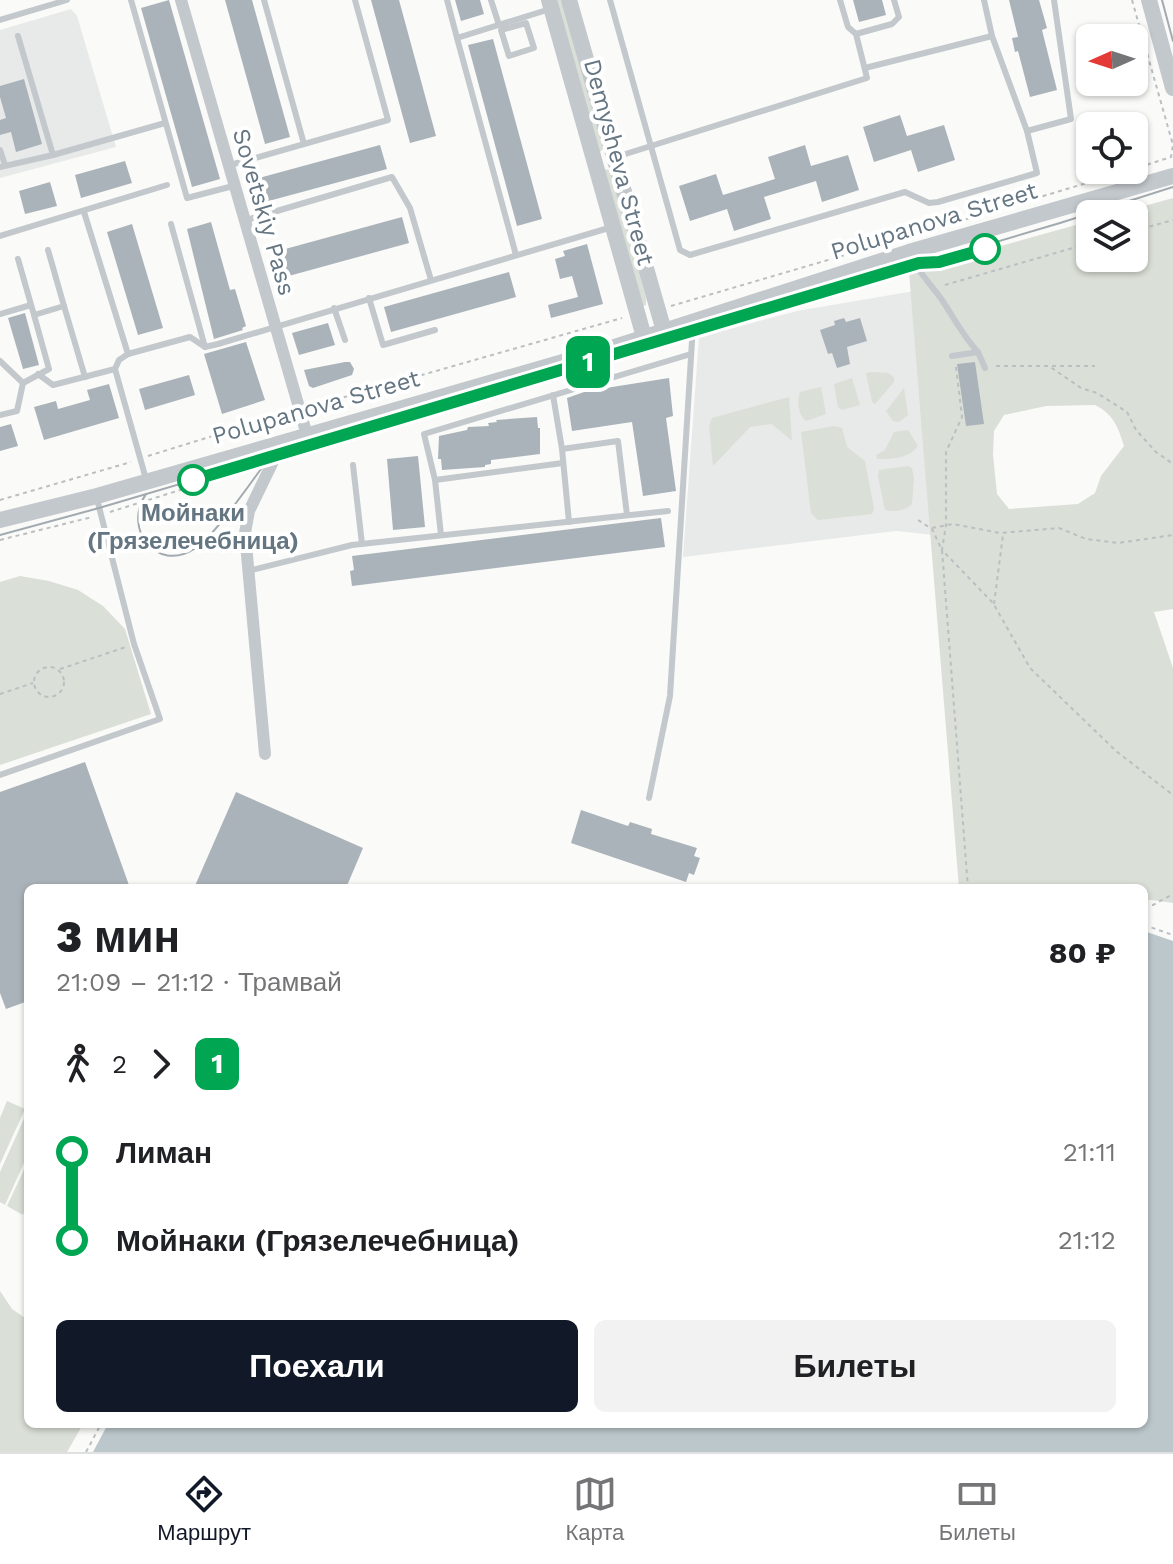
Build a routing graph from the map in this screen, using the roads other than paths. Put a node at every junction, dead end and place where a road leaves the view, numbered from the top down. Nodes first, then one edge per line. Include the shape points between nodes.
1 (67, 0) edge
2 (131, 0) edge
3 (181, 0) edge
4 (264, 0) edge
5 (355, 0) edge
6 (447, 0) edge
7 (491, 0) edge
8 (569, 0) edge
9 (610, 0) edge
10 (840, 0) edge
11 (894, 0) edge
12 (984, 0) edge
13 (1054, 0) edge
14 (1149, 0) edge
15 (550, 4) edge
16 (0, 20) edge
17 (523, 21) junction
18 (499, 25) junction
19 (856, 34) junction
20 (18, 36) dead end
21 (992, 36) junction
22 (457, 38) junction
23 (865, 68) junction
24 (1173, 88) edge
25 (165, 123) junction
26 (1027, 131) junction
27 (304, 144) junction
28 (652, 146) junction
29 (0, 150) edge
30 (53, 155) junction
31 (614, 158) junction
32 (595, 163) junction
33 (2, 166) edge
34 (227, 166) junction
35 (1173, 176) edge
36 (167, 185) dead end
37 (233, 186) junction
38 (84, 212) junction
39 (243, 221) junction
40 (171, 224) dead end
41 (612, 227) junction
42 (0, 236) edge
43 (905, 245) junction
44 (48, 250) dead end
45 (516, 255) junction
46 (18, 259) dead end
47 (431, 280) junction
48 (369, 298) junction
49 (31, 305) junction
50 (64, 306) junction
51 (334, 308) junction
52 (0, 314) edge
53 (34, 315) junction
54 (694, 322) junction
55 (274, 326) junction
56 (435, 330) dead end
57 (664, 331) junction
58 (644, 337) junction
59 (345, 340) dead end
60 (205, 347) junction
61 (978, 352) junction
62 (128, 354) junction
63 (691, 354) junction
64 (953, 355) road end
65 (0, 361) edge
66 (985, 368) dead end
67 (115, 369) junction
68 (38, 374) junction
69 (85, 377) junction
70 (23, 383) junction
71 (553, 395) junction
72 (688, 413) junction
73 (699, 414) dead end
74 (0, 415) edge
75 (307, 435) junction
76 (282, 443) junction
77 (562, 449) junction
78 (563, 463) junction
79 (353, 465) dead end
80 (147, 480) junction
81 (435, 480) junction
82 (97, 496) junction
83 (668, 511) dead end
84 (627, 515) junction
85 (0, 520) edge
86 (569, 522) junction
87 (441, 535) junction
88 (362, 544) junction
89 (248, 571) junction
90 (265, 754) dead end
91 (0, 775) edge
92 (649, 798) dead end

1 - 16 lane
2 - 25 lane
3 - 34 street, Sovetskiy Pass
4 - 27 lane
5 - 27 lane via 388,120
6 - 22 lane
7 - 18 lane
8 - 31 street, Demysheva Street
9 - 28 lane
10 - 19 lane via 848,27
11 - 19 lane via 899,17 892,24
12 - 21 lane
13 - 26 lane via 1071,119
14 - 24 street
15 - 17 lane
15 - 32 street, Demysheva Street
17 - 17 lane via 534,48 509,56 501,30
17 - 18 lane
18 - 22 lane
19 - 23 lane
20 - 30 lane
21 - 23 lane
21 - 26 lane
22 - 45 lane
23 - 28 lane via 867,78
25 - 30 lane
25 - 37 lane via 187,198
26 - 28 lane via 1037,173 938,202 905,192 690,255 680,250
27 - 34 lane
28 - 31 lane
29 - 33 lane
30 - 33 lane
31 - 32 street
31 - 57 street, Demysheva Street
32 - 41 street, Demysheva Street
34 - 37 street, Sovetskiy Pass
35 - 43 street, Polupanova Street
36 - 38 lane
37 - 39 street, Sovetskiy Pass
38 - 42 lane
38 - 62 lane
39 - 47 lane via 392,177 410,208
39 - 55 street, Sovetskiy Pass
40 - 60 lane
41 - 45 lane
41 - 58 street, Demysheva Street
43 - 54 street, Polupanova Street
43 - 61 lane via 917,270
44 - 50 lane
45 - 47 lane
46 - 49 lane
47 - 48 lane
48 - 51 lane
48 - 56 lane via 383,345
49 - 52 lane
49 - 53 lane
50 - 53 lane
50 - 69 lane
51 - 55 lane
51 - 59 lane
53 - 68 lane via 49,369
54 - 57 street, Polupanova Street
54 - 63 lane
55 - 60 lane
55 - 75 street, Sovetskiy Pass
57 - 58 street, Polupanova Street
58 - 75 street, Polupanova Street
60 - 62 lane via 190,337
61 - 64 lane
61 - 66 lane
62 - 67 lane
63 - 71 lane
63 - 72 lane
65 - 70 lane
67 - 69 lane
67 - 80 lane
68 - 69 lane via 53,385
68 - 70 lane
70 - 74 lane via 17,411
71 - 77 lane
71 - 81 lane via 424,434
72 - 73 lane
72 - 92 lane via 670,696
75 - 76 street, Polupanova Street
76 - 80 street, Polupanova Street
76 - 89 street via 249,511
77 - 78 lane
77 - 84 lane via 618,441
78 - 81 lane
78 - 86 lane
79 - 88 lane
80 - 82 street, Polupanova Street
81 - 87 lane
82 - 85 street, Polupanova Street
82 - 91 lane via 134,644 160,719
83 - 84 lane
84 - 86 lane
86 - 87 lane
87 - 88 lane
88 - 89 lane
89 - 90 street

